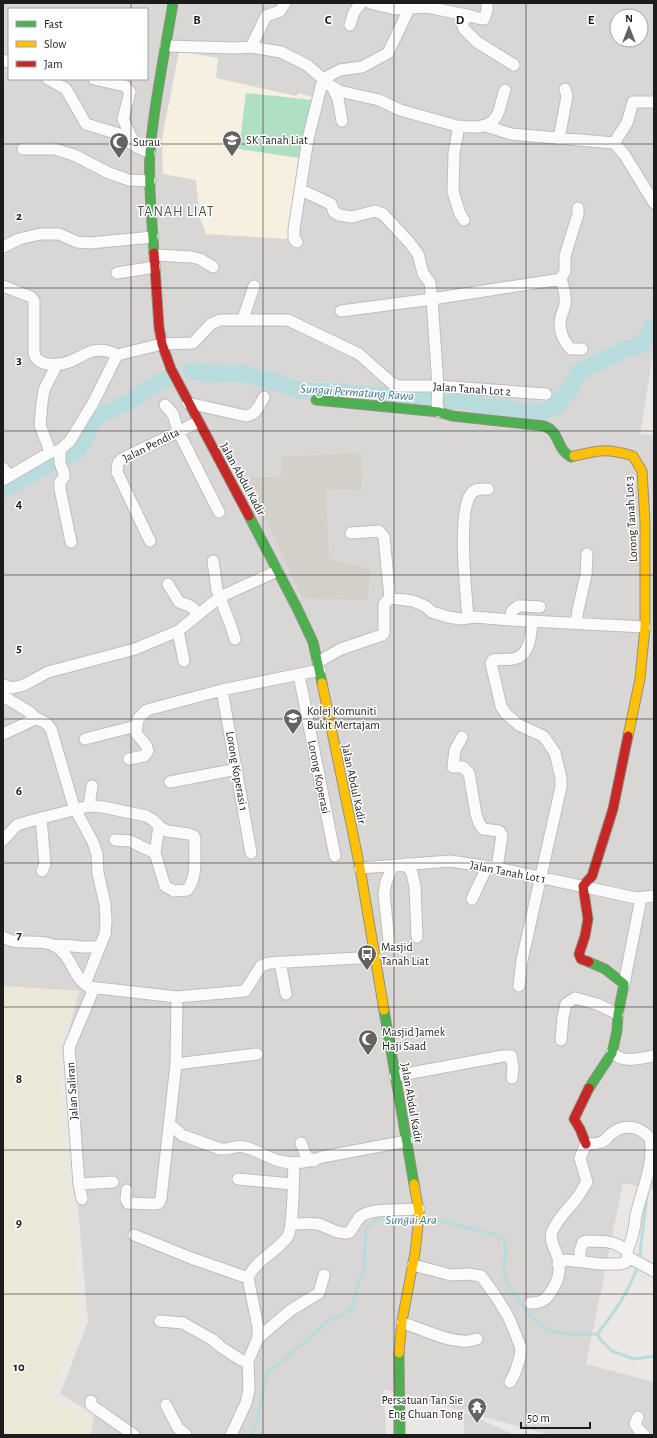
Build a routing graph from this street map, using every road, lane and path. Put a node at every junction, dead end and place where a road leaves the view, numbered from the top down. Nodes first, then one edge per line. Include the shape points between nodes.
1 (173, 3) edge
2 (285, 3) edge
3 (361, 3) edge
4 (370, 3) edge
5 (487, 3) edge
6 (409, 8) junction
7 (471, 16) junction
8 (350, 24) dead end
9 (166, 46) junction
10 (251, 47) junction
11 (514, 65) dead end
12 (323, 79) junction
13 (50, 80) edge
14 (98, 80) edge
15 (333, 88) junction
16 (565, 89) dead end
17 (505, 90) dead end
18 (654, 102) edge
19 (342, 120) dead end
20 (457, 126) junction
21 (486, 126) junction
22 (559, 139) junction
23 (614, 143) junction
24 (135, 146) junction
25 (23, 150) dead end
26 (150, 153) junction
27 (150, 181) junction
28 (301, 190) junction
29 (654, 203) edge
30 (578, 208) dead end
31 (464, 220) dead end
32 (153, 237) junction
33 (297, 242) dead end
34 (3, 247) edge
35 (155, 255) junction
36 (155, 267) junction
37 (213, 267) dead end
38 (117, 273) dead end
39 (561, 279) junction
40 (3, 286) edge
41 (254, 286) dead end
42 (432, 299) junction
43 (341, 312) dead end
44 (243, 319) junction
45 (162, 344) junction
46 (582, 349) dead end
47 (117, 355) junction
48 (57, 364) junction
49 (438, 389) junction
50 (546, 394) dead end
51 (264, 397) dead end
52 (316, 400) dead end
53 (188, 404) junction
54 (165, 405) dead end
55 (438, 408) junction
56 (198, 422) junction
57 (178, 431) junction
58 (57, 455) junction
59 (5, 474) edge
60 (488, 489) dead end
61 (219, 512) dead end
62 (650, 522) edge
63 (351, 534) dead end
64 (150, 541) dead end
65 (71, 542) dead end
66 (587, 554) dead end
67 (213, 561) dead end
68 (277, 571) junction
69 (650, 571) edge
70 (168, 584) dead end
71 (220, 597) junction
72 (390, 598) junction
73 (540, 607) dead end
74 (198, 613) junction
75 (468, 617) junction
76 (510, 620) junction
77 (532, 621) junction
78 (576, 623) junction
79 (645, 627) junction
80 (178, 630) junction
81 (235, 639) dead end
82 (184, 662) dead end
83 (319, 666) junction
84 (299, 675) junction
85 (3, 685) edge
86 (222, 690) junction
87 (3, 696) edge
88 (34, 717) junction
89 (136, 726) junction
90 (3, 734) edge
91 (462, 737) dead end
92 (85, 739) dead end
93 (129, 759) dead end
94 (237, 769) junction
95 (170, 782) dead end
96 (92, 786) dead end
97 (89, 806) junction
98 (75, 810) junction
99 (41, 818) junction
100 (159, 826) junction
101 (3, 840) edge
102 (116, 840) dead end
103 (155, 853) junction
104 (251, 853) dead end
105 (335, 856) dead end
106 (406, 864) junction
107 (392, 866) junction
108 (492, 867) junction
109 (360, 868) junction
110 (42, 872) dead end
111 (540, 878) junction
112 (584, 886) junction
113 (654, 896) edge
114 (641, 898) junction
115 (472, 899) dead end
116 (3, 937) edge
117 (416, 937) dead end
118 (389, 941) dead end
119 (54, 946) junction
120 (99, 946) junction
121 (375, 957) junction
122 (280, 962) junction
123 (624, 984) junction
124 (90, 986) junction
125 (519, 986) dead end
126 (286, 994) dead end
127 (177, 998) junction
128 (618, 1014) junction
129 (561, 1040) dead end
130 (612, 1053) junction
131 (257, 1054) dead end
132 (654, 1056) edge
133 (176, 1064) junction
134 (395, 1076) junction
135 (512, 1078) dead end
136 (170, 1124) junction
137 (652, 1138) edge
138 (407, 1141) junction
139 (301, 1144) dead end
140 (586, 1144) junction
141 (314, 1160) junction
142 (653, 1160) edge
143 (294, 1163) junction
144 (238, 1179) dead end
145 (113, 1182) dead end
146 (79, 1184) junction
147 (293, 1184) junction
148 (127, 1190) dead end
149 (82, 1199) dead end
150 (419, 1210) junction
151 (291, 1224) junction
152 (134, 1235) dead end
153 (629, 1256) junction
154 (580, 1261) junction
155 (558, 1264) junction
156 (413, 1265) junction
157 (649, 1268) edge
158 (324, 1275) dead end
159 (248, 1278) junction
160 (530, 1303) dead end
161 (160, 1321) dead end
162 (402, 1322) junction
163 (258, 1338) junction
164 (478, 1339) dead end
165 (248, 1361) junction
166 (510, 1382) dead end
167 (91, 1401) dead end
168 (166, 1405) dead end
169 (638, 1417) dead end
170 (134, 1435) edge
171 (186, 1435) edge
172 (231, 1435) edge
173 (400, 1435) edge
174 (644, 1435) edge

1 - 9 main road, Jalan Abdul Kadir
2 - 10 street via 280,11 266,16
3 - 8 street via 354,12
4 - 6 street via 395,9
5 - 7 street via 484,19
6 - 7 street via 427,6
6 - 12 street via 388,53 362,67 340,70
7 - 11 street via 462,23 464,29 477,42
9 - 10 street
9 - 26 main road, Jalan Abdul Kadir
10 - 12 street via 281,52 308,65
12 - 15 street
12 - 28 street via 308,139
13 - 24 street via 66,89 86,124 119,134
14 - 24 street via 125,86 130,92 123,119
15 - 19 street
15 - 20 street via 379,100 400,110
16 - 22 street via 567,96
17 - 21 street via 496,117
18 - 23 street via 633,102 627,123
20 - 21 street
20 - 31 street via 453,192
21 - 22 street via 511,134
22 - 23 street
23 - 29 street via 624,154
24 - 26 street
25 - 27 street via 54,149 74,155 129,180
26 - 27 main road, Jalan Abdul Kadir
27 - 32 main road, Jalan Abdul Kadir
28 - 33 street via 294,230 294,239
28 - 42 street via 331,204 334,212 339,215 352,216 375,211 383,214 418,254 423,273 430,283
30 - 39 street
32 - 34 street via 90,243 77,242 59,234 40,234 19,239
32 - 35 main road, Jalan Abdul Kadir
35 - 36 main road, Jalan Abdul Kadir
35 - 37 street via 191,257
36 - 38 street
36 - 45 main road, Jalan Abdul Kadir via 157,314
39 - 42 street
39 - 46 street via 565,292 560,326 562,336 571,349
40 - 48 street via 33,298 35,356 38,361
41 - 44 street
42 - 43 street
42 - 49 street
44 - 45 street, Jalan Tanah Lot 2 via 217,321 193,343
44 - 49 street, Jalan Tanah Lot 2 via 288,320 359,354 393,384
45 - 47 street, Jalan Tanah Lot 2
45 - 53 main road, Jalan Abdul Kadir
47 - 48 street via 108,350 95,350 70,362
47 - 58 street via 74,437
48 - 58 street via 44,390 40,425 48,446
49 - 50 street, Jalan Tanah Lot 2
49 - 55 street
51 - 53 street via 251,416
52 - 55 main road, Lorong Tanah Lot 3
53 - 56 main road, Jalan Abdul Kadir
54 - 57 street via 173,414
55 - 62 main road, Lorong Tanah Lot 3 via 452,416 548,428 554,432 562,452 571,457 601,450 633,456 642,470
56 - 57 street, Jalan Pendita
56 - 68 main road, Jalan Abdul Kadir
57 - 61 street
57 - 64 street, Jalan Pendita via 122,458 117,467 117,472
58 - 59 street
58 - 65 street via 64,473 60,488
60 - 75 street via 479,489 472,493 466,506 463,560
62 - 69 main road, Lorong Tanah Lot 3
63 - 72 street via 379,531 384,537
66 - 78 street via 586,575
67 - 71 street
68 - 71 street
68 - 83 main road, Jalan Abdul Kadir via 312,642
69 - 79 main road, Lorong Tanah Lot 3
70 - 74 street via 179,602 190,606
71 - 74 street
71 - 81 street
72 - 75 street via 413,601 432,612 448,617
72 - 83 street via 384,604 382,635 341,649
73 - 76 street via 518,606 512,611
74 - 80 street
75 - 76 street
76 - 77 street
77 - 78 street
77 - 111 street via 527,649 520,657 493,660 491,663 501,706 506,714 519,726 543,736 555,753 559,767 561,787
78 - 79 street
79 - 112 main road, Lorong Tanah Lot 3 via 640,679 613,809 592,876
80 - 82 street
80 - 85 street via 135,649 48,672 24,685 12,688
83 - 84 street
83 - 109 main road, Jalan Abdul Kadir
84 - 86 street
84 - 105 street, Lorong Koperasi
86 - 89 street via 147,710 138,719
86 - 94 street, Lorong Koperasi 1
87 - 88 street, Jalan Saliran
88 - 90 street via 33,720
88 - 98 street, Jalan Saliran via 46,723 51,729
89 - 92 street
89 - 93 street via 136,733 148,751 144,756
91 - 108 street via 455,750 453,767 463,767 469,773 476,814 483,829 499,831 502,835
94 - 95 street
94 - 104 street, Lorong Koperasi 1
96 - 97 street
97 - 98 street
97 - 100 street via 146,816
98 - 99 street
98 - 120 street, Jalan Saliran via 97,854 106,921 105,934
99 - 101 street via 17,825
99 - 110 street via 45,864
100 - 103 street
100 - 103 street via 167,831 194,836 192,885 186,890 174,891 165,886
102 - 103 street via 130,841
106 - 107 street, Jalan Tanah Lot 1
106 - 108 street, Jalan Tanah Lot 1 via 450,861
106 - 117 street via 412,873 415,887
107 - 109 street, Jalan Tanah Lot 1
107 - 118 street via 384,894
108 - 111 street, Jalan Tanah Lot 1
108 - 115 street
109 - 121 main road, Jalan Abdul Kadir
111 - 112 street, Jalan Tanah Lot 1
111 - 125 street via 522,960
112 - 114 street, Jalan Tanah Lot 1
112 - 123 main road via 588,918 580,957 604,969
113 - 114 street, Jalan Tanah Lot 1
114 - 123 street
116 - 119 street via 8,940
119 - 120 street
119 - 124 street via 67,957 80,980
120 - 124 street, Jalan Saliran
121 - 122 street
121 - 134 main road, Jalan Abdul Kadir
122 - 126 street
122 - 127 street via 261,966 245,991
123 - 128 main road
124 - 127 street
124 - 146 street, Jalan Saliran via 69,1048
127 - 133 street
128 - 129 street via 597,1004 575,998 566,1004
128 - 130 main road
130 - 132 street via 623,1059
130 - 140 main road via 586,1092 574,1119
131 - 133 street
133 - 136 street
134 - 135 street via 511,1056
134 - 138 main road, Jalan Abdul Kadir
136 - 143 street via 182,1135 220,1149 243,1146 276,1160
136 - 148 street via 159,1203 128,1203
137 - 140 street via 646,1133 626,1126 617,1129 602,1142
137 - 142 street
138 - 141 street
138 - 150 main road, Jalan Abdul Kadir
139 - 141 street via 306,1156
140 - 155 street via 580,1158 586,1182 580,1195 557,1221 551,1234
141 - 143 street
142 - 153 street via 636,1214
143 - 147 street
144 - 147 street
145 - 146 street
146 - 149 street, Jalan Saliran
147 - 151 street
150 - 151 street via 366,1213 347,1233 318,1224
150 - 156 main road, Jalan Abdul Kadir via 419,1232
151 - 159 street via 283,1243 262,1259
152 - 159 street
153 - 154 street via 626,1262 620,1264
153 - 154 street via 616,1243 587,1241 582,1246
153 - 157 street
154 - 155 street via 566,1260
155 - 160 street via 556,1286 545,1300
156 - 162 main road, Jalan Abdul Kadir
156 - 166 street via 451,1275 480,1276 485,1281 509,1318 521,1348
158 - 163 street via 319,1293 302,1302
159 - 163 street
161 - 165 street via 183,1323 241,1360
162 - 164 street via 434,1335 462,1341
162 - 173 main road, Jalan Abdul Kadir via 398,1366
163 - 165 street
165 - 172 street via 249,1390 246,1403
167 - 170 street via 91,1405
168 - 171 street via 178,1428
169 - 174 street via 635,1424

